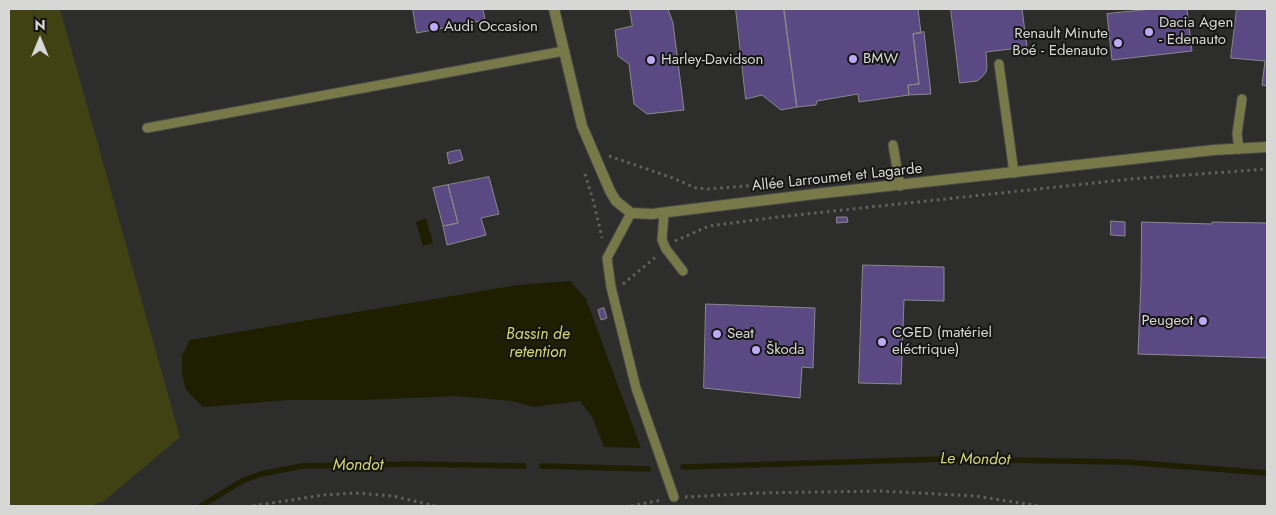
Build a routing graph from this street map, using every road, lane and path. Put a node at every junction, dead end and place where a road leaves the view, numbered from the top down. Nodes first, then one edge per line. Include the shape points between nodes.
1 (554, 9) edge
2 (564, 51) junction
3 (999, 64) dead end
4 (1242, 99) dead end
5 (147, 128) dead end
6 (894, 145) dead end
7 (1267, 147) edge
8 (1239, 148) junction
9 (603, 153) dead end
10 (582, 167) dead end
11 (1267, 169) edge
12 (1014, 173) junction
13 (762, 184) dead end
14 (900, 186) junction
15 (631, 213) junction
16 (664, 213) junction
17 (666, 249) junction
18 (607, 258) junction
19 (684, 272) dead end
20 (612, 292) junction
21 (673, 493) junction
22 (253, 506) edge
23 (435, 506) edge
24 (631, 506) edge
25 (1040, 506) edge

1 - 2 street
2 - 5 lane
2 - 15 street via 582,126 610,191 616,201
3 - 12 lane
4 - 8 lane
6 - 14 lane
7 - 8 street, Allée Larroumet et Lagarde
8 - 12 street, Allée Larroumet et Lagarde
9 - 13 path via 696,188
10 - 18 path
11 - 17 path via 1131,179 709,226 674,241
12 - 14 street, Allée Larroumet et Lagarde
14 - 16 street, Allée Larroumet et Lagarde
15 - 16 street, Allée Larroumet et Lagarde
15 - 18 lane
16 - 17 lane via 662,240
17 - 19 lane
17 - 20 path
18 - 20 lane
20 - 21 lane via 636,388
21 - 24 path
21 - 25 path via 881,490 975,496
22 - 23 path via 354,493 393,496

